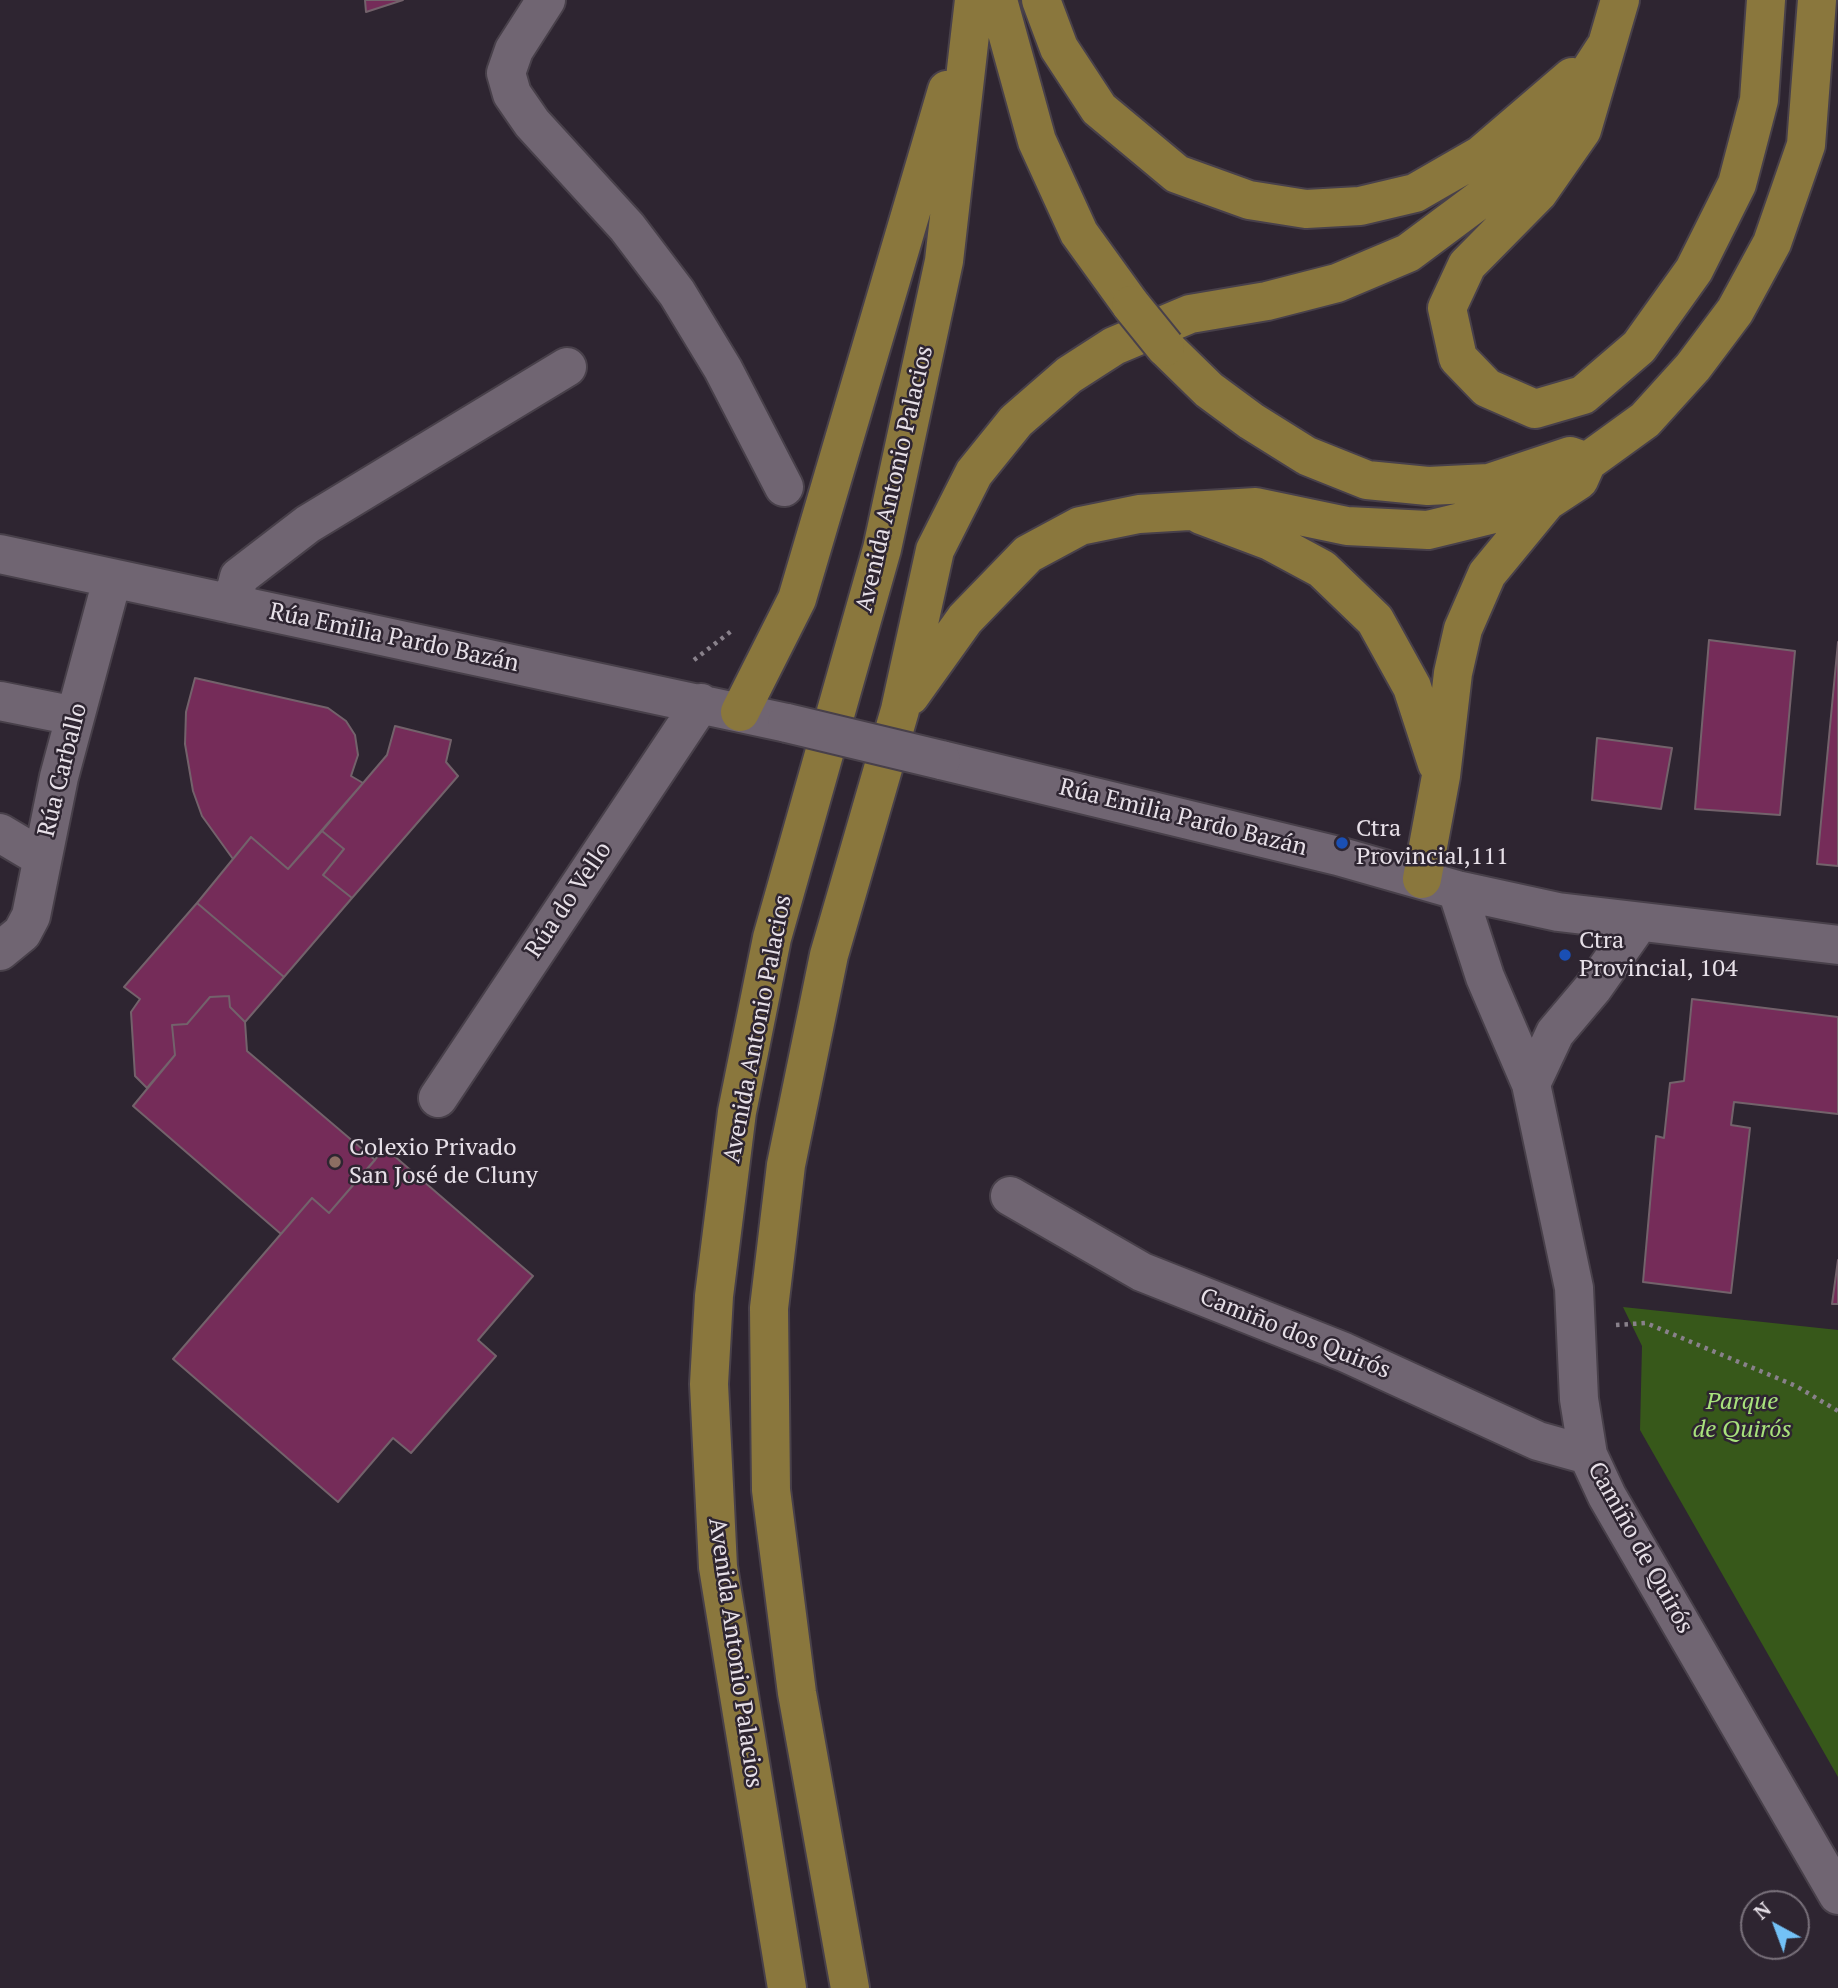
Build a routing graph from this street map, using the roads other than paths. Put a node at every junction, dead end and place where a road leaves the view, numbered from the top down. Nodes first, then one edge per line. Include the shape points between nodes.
1 (546, 0) edge
2 (974, 0) edge
3 (998, 0) edge
4 (1041, 0) edge
5 (1620, 0) edge
6 (1766, 0) edge
7 (1817, 0) edge
8 (970, 44) junction
9 (1604, 49) junction
10 (567, 366) dead end
11 (1587, 462) junction
12 (784, 487) dead end
13 (1547, 500) junction
14 (1189, 511) junction
15 (0, 554) edge
16 (112, 580) junction
17 (232, 604) junction
18 (0, 701) edge
19 (701, 703) junction
20 (900, 710) junction
21 (740, 712) junction
22 (75, 716) junction
23 (1441, 776) junction
24 (0, 833) edge
25 (42, 858) junction
26 (1439, 885) junction
27 (1638, 924) junction
28 (1838, 945) edge
29 (0, 951) edge
30 (1531, 1084) junction
31 (438, 1098) dead end
32 (1010, 1196) dead end
33 (1588, 1455) junction
34 (1838, 1895) edge
35 (787, 1988) edge
36 (850, 1988) edge

1 - 12 street via 514,50 506,73 512,94 677,293 723,369
2 - 8 main road, Avenida Antonio Palacios
3 - 11 main road, bridge via 1037,141 1079,233 1165,348 1209,390 1307,456 1367,480 1429,486 1489,483 1570,456
4 - 9 main road via 1059,48 1099,109 1177,174 1249,200 1306,209 1360,206 1415,193 1481,155
5 - 9 main road
6 - 9 main road via 1759,100 1737,184 1694,270 1639,347 1583,395 1535,409 1487,388 1458,358 1447,308 1467,265 1538,193 1582,130
7 - 11 main road via 1806,145 1772,243 1735,311 1693,367 1645,420
8 - 21 main road via 943,99 797,599
8 - 35 main road, Avenida Antonio Palacios via 944,261 882,549 772,938 737,1112 714,1296 709,1384 718,1567
9 - 20 main road via 1552,129 1498,186 1408,253 1337,283 1190,314 1114,346 1069,375 1016,421 974,473 935,550
10 - 17 street via 308,524 239,577
11 - 13 main road via 1580,480
13 - 14 main road via 1428,530 1347,526 1256,507
13 - 23 main road via 1487,575 1463,629
14 - 20 main road via 1139,514 1080,526 1028,554 965,619
14 - 23 main road via 1270,541 1322,569 1375,620 1412,687
15 - 16 street, Rúa Emilia Pardo Bazán
16 - 17 street, Rúa Emilia Pardo Bazán
16 - 22 street, Rúa Carballo
17 - 19 street, Rúa Emilia Pardo Bazán
18 - 22 street
19 - 21 street, Rúa Emilia Pardo Bazán
19 - 31 street, Rúa do Vello
20 - 36 main road via 829,955 786,1165 769,1308 771,1490 797,1693
21 - 26 street, Rúa Emilia Pardo Bazán, bridge via 1338,856
22 - 25 street, Rúa Carballo
23 - 26 main road
24 - 25 street
25 - 29 street, Rúa Carballo via 31,916 22,933
26 - 27 street, Rúa Emilia Pardo Bazán via 1558,912
26 - 30 street, Camiño de Quirós via 1485,976
27 - 28 street, Rúa Emilia Pardo Bazán
27 - 30 street via 1555,1032
30 - 33 street, Camiño de Quirós via 1574,1288 1579,1399
32 - 33 street, Camiño dos Quirós via 1142,1272 1344,1352 1538,1441
33 - 34 street, Camiño de Quirós via 1607,1496

